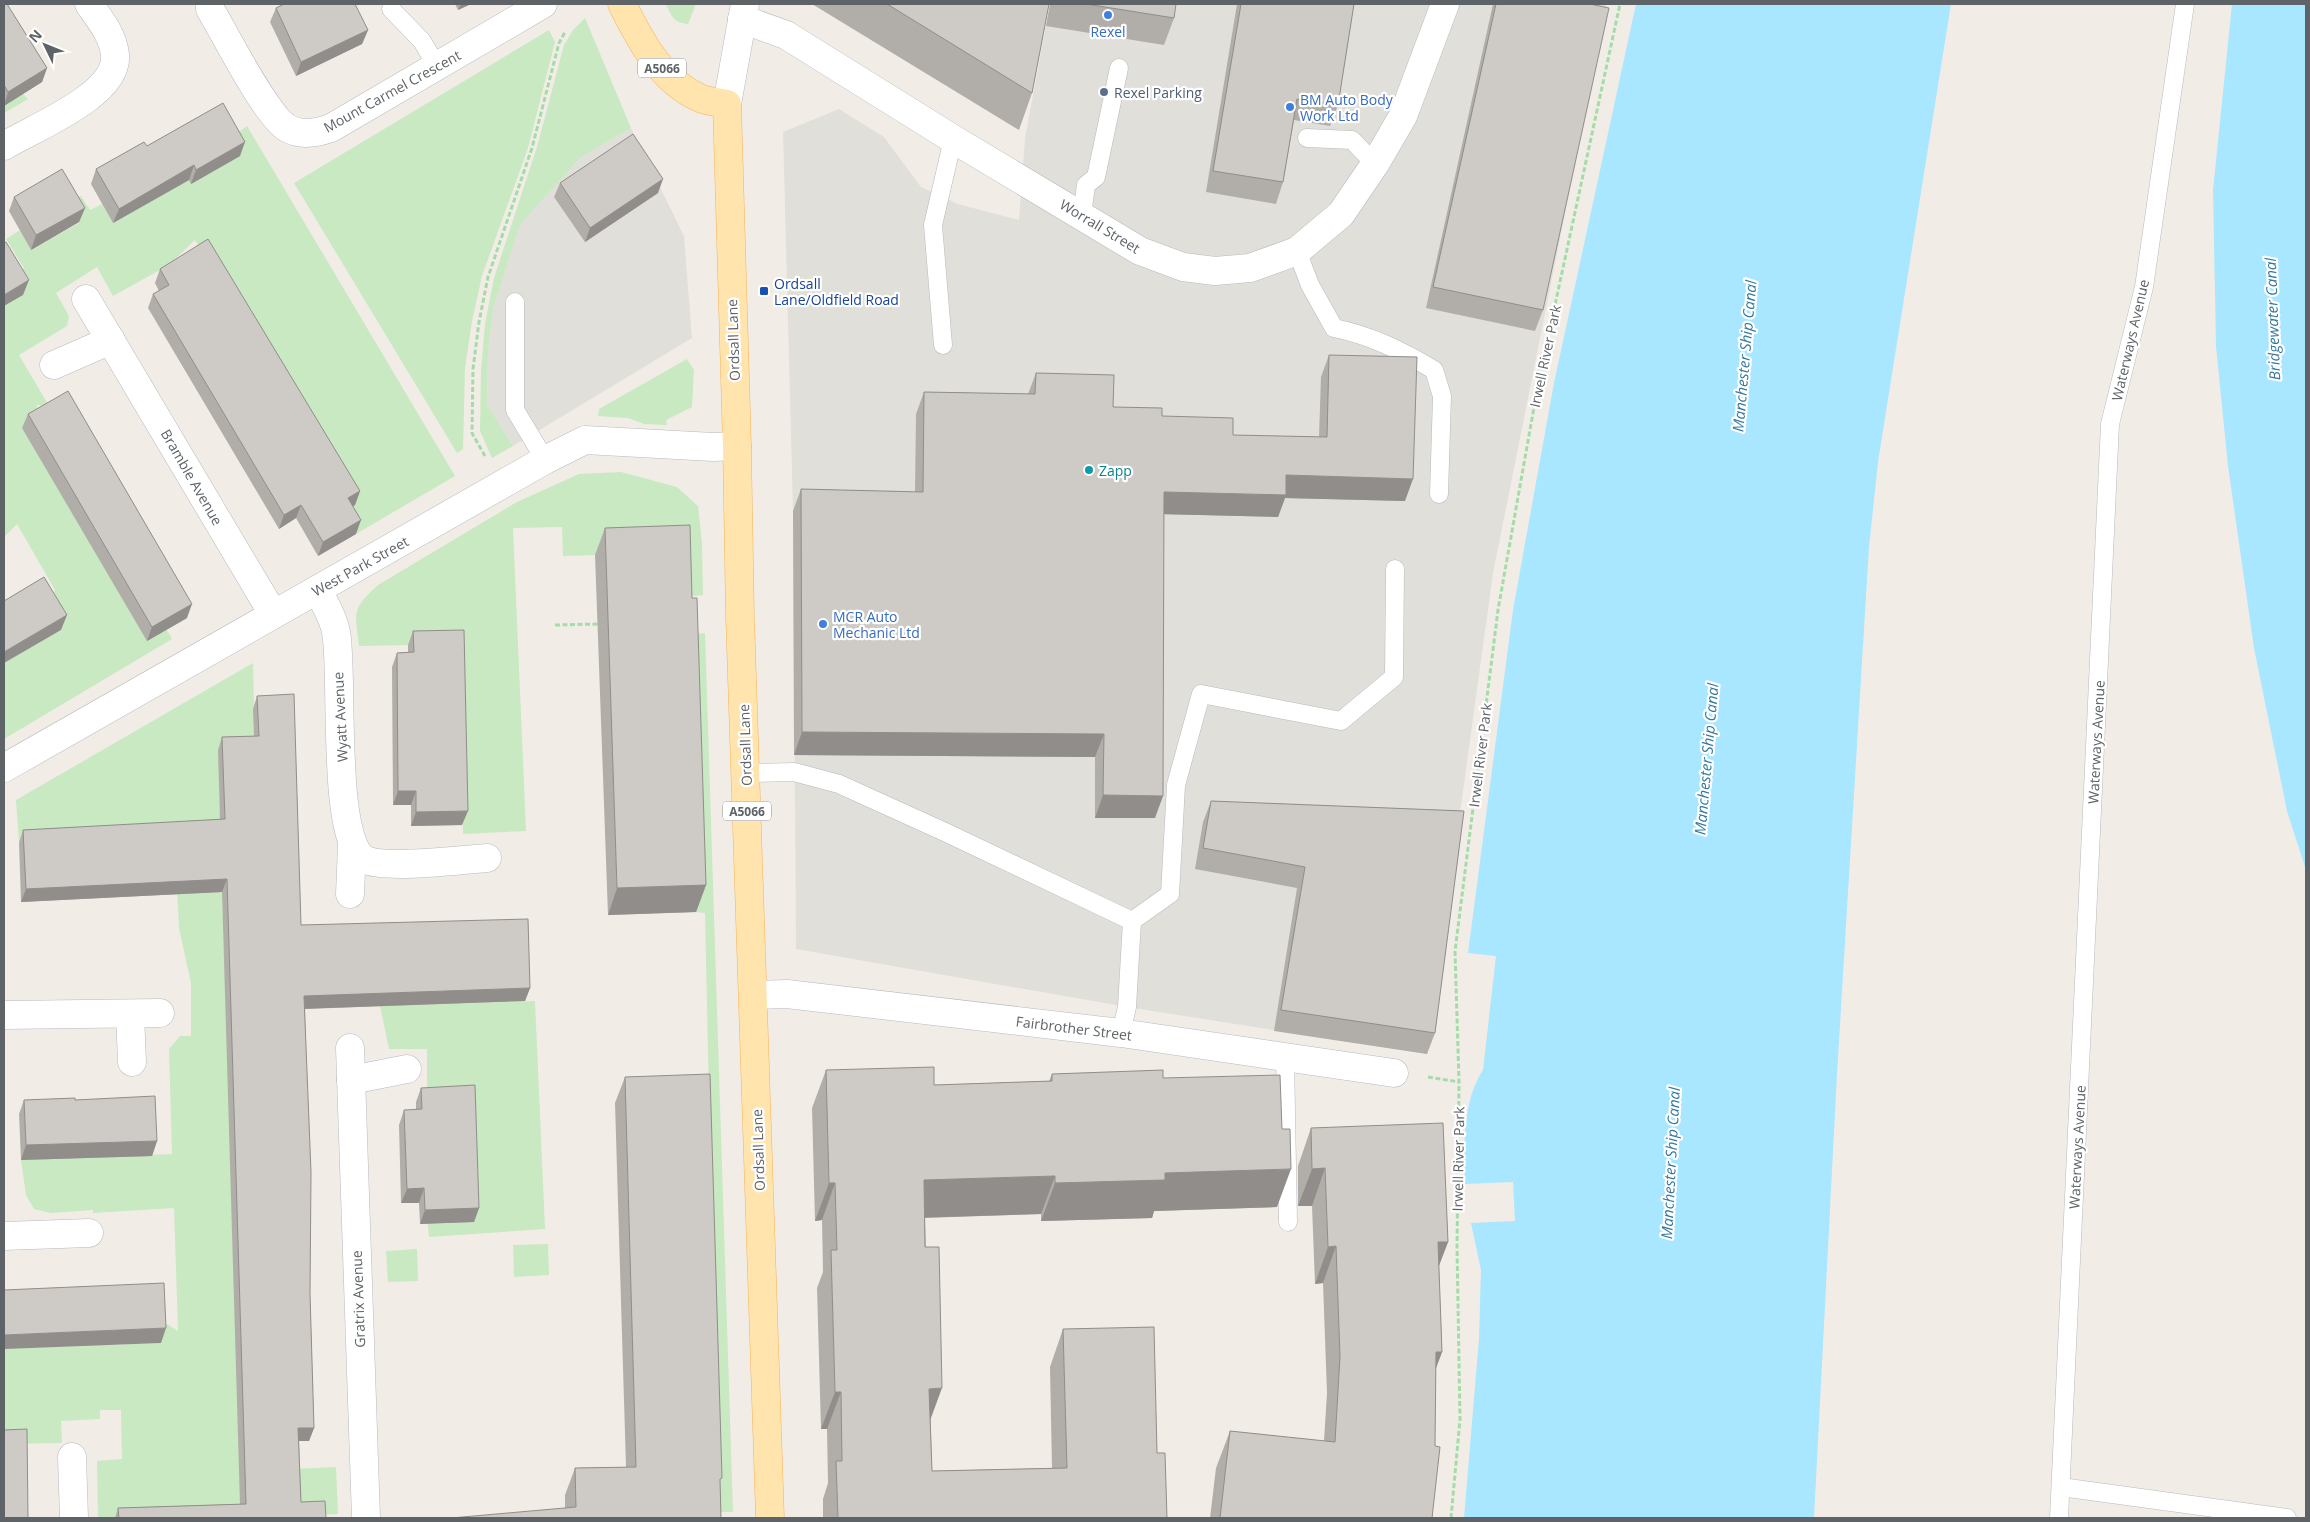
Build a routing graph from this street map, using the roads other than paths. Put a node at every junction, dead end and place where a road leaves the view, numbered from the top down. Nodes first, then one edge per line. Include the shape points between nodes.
1 (89, 4) edge
2 (210, 4) edge
3 (542, 4) edge
4 (622, 4) edge
5 (1445, 4) edge
6 (2185, 4) edge
7 (391, 10) dead end
8 (743, 12) edge
9 (436, 65) junction
10 (1118, 68) dead end
11 (727, 104) junction
12 (1307, 138) dead end
13 (953, 140) junction
14 (4, 146) edge
15 (1375, 164) junction
16 (1082, 215) junction
17 (1297, 251) junction
18 (86, 298) dead end
19 (514, 302) dead end
20 (111, 340) junction
21 (943, 345) dead end
22 (54, 365) dead end
23 (737, 446) junction
24 (545, 460) junction
25 (1439, 494) dead end
26 (1395, 569) dead end
27 (318, 590) junction
28 (273, 614) junction
29 (4, 768) edge
30 (746, 774) junction
31 (352, 846) junction
32 (487, 858) dead end
33 (350, 894) dead end
34 (1132, 921) junction
35 (753, 995) junction
36 (160, 1013) dead end
37 (130, 1014) junction
38 (4, 1015) edge
39 (1121, 1033) junction
40 (350, 1048) dead end
41 (1284, 1057) junction
42 (132, 1062) dead end
43 (408, 1069) dead end
44 (1394, 1073) dead end
45 (351, 1080) junction
46 (1288, 1222) dead end
47 (89, 1233) dead end
48 (4, 1236) edge
49 (72, 1457) dead end
50 (2061, 1487) junction
51 (74, 1518) edge
52 (366, 1518) edge
53 (770, 1518) edge
54 (2059, 1518) edge
55 (2287, 1518) edge

1 - 14 street via 110,36 115,56 112,75 90,98
2 - 9 street, Mount Carmel Crescent via 271,112 288,129 303,134 331,128
3 - 9 street, Mount Carmel Crescent
4 - 11 main road, A5066 via 647,51 664,71 701,99
5 - 15 street, Worrall Street via 1403,116
6 - 50 lane, Waterways Avenue via 2144,287 2110,424
7 - 9 lane via 422,41
8 - 11 street, Ordsall Lane
8 - 13 street, Worrall Street via 786,35
10 - 16 lane via 1096,177 1086,185
11 - 23 main road, Ordsall Lane / A5066
12 - 15 lane via 1352,140
13 - 16 street, Worrall Street
13 - 21 lane via 933,225
15 - 17 street, Worrall Street via 1341,214
16 - 17 street, Worrall Street via 1140,251 1183,267 1215,271 1250,268
17 - 25 lane via 1310,285 1334,328 1360,333 1434,370 1442,396
18 - 20 street, Bramble Avenue
19 - 24 lane via 514,410
20 - 22 street
20 - 28 street, Bramble Avenue
23 - 24 street, West Park Street via 585,440
23 - 30 main road, Ordsall Lane / A5066
24 - 27 street, West Park Street
26 - 34 lane via 1394,677 1340,721 1200,694 1176,785 1170,894
27 - 28 street, West Park Street
27 - 31 street, Wyatt Avenue via 336,631 344,812
28 - 29 street, West Park Street
30 - 34 lane via 794,772 839,784
30 - 35 main road, Ordsall Lane / A5066
31 - 32 street via 365,860 383,864
31 - 33 street, Wyatt Avenue
34 - 39 lane via 1127,1007
35 - 39 street, Fairbrother Street via 787,994
35 - 53 main road, Ordsall Lane / A5066
36 - 37 street
37 - 38 street
37 - 42 street
39 - 41 street, Fairbrother Street
40 - 45 street, Gratrix Avenue
41 - 44 street, Fairbrother Street
41 - 46 lane
43 - 45 street
45 - 52 street, Gratrix Avenue
47 - 48 street
49 - 51 street
50 - 54 lane, Waterways Avenue
50 - 55 lane

